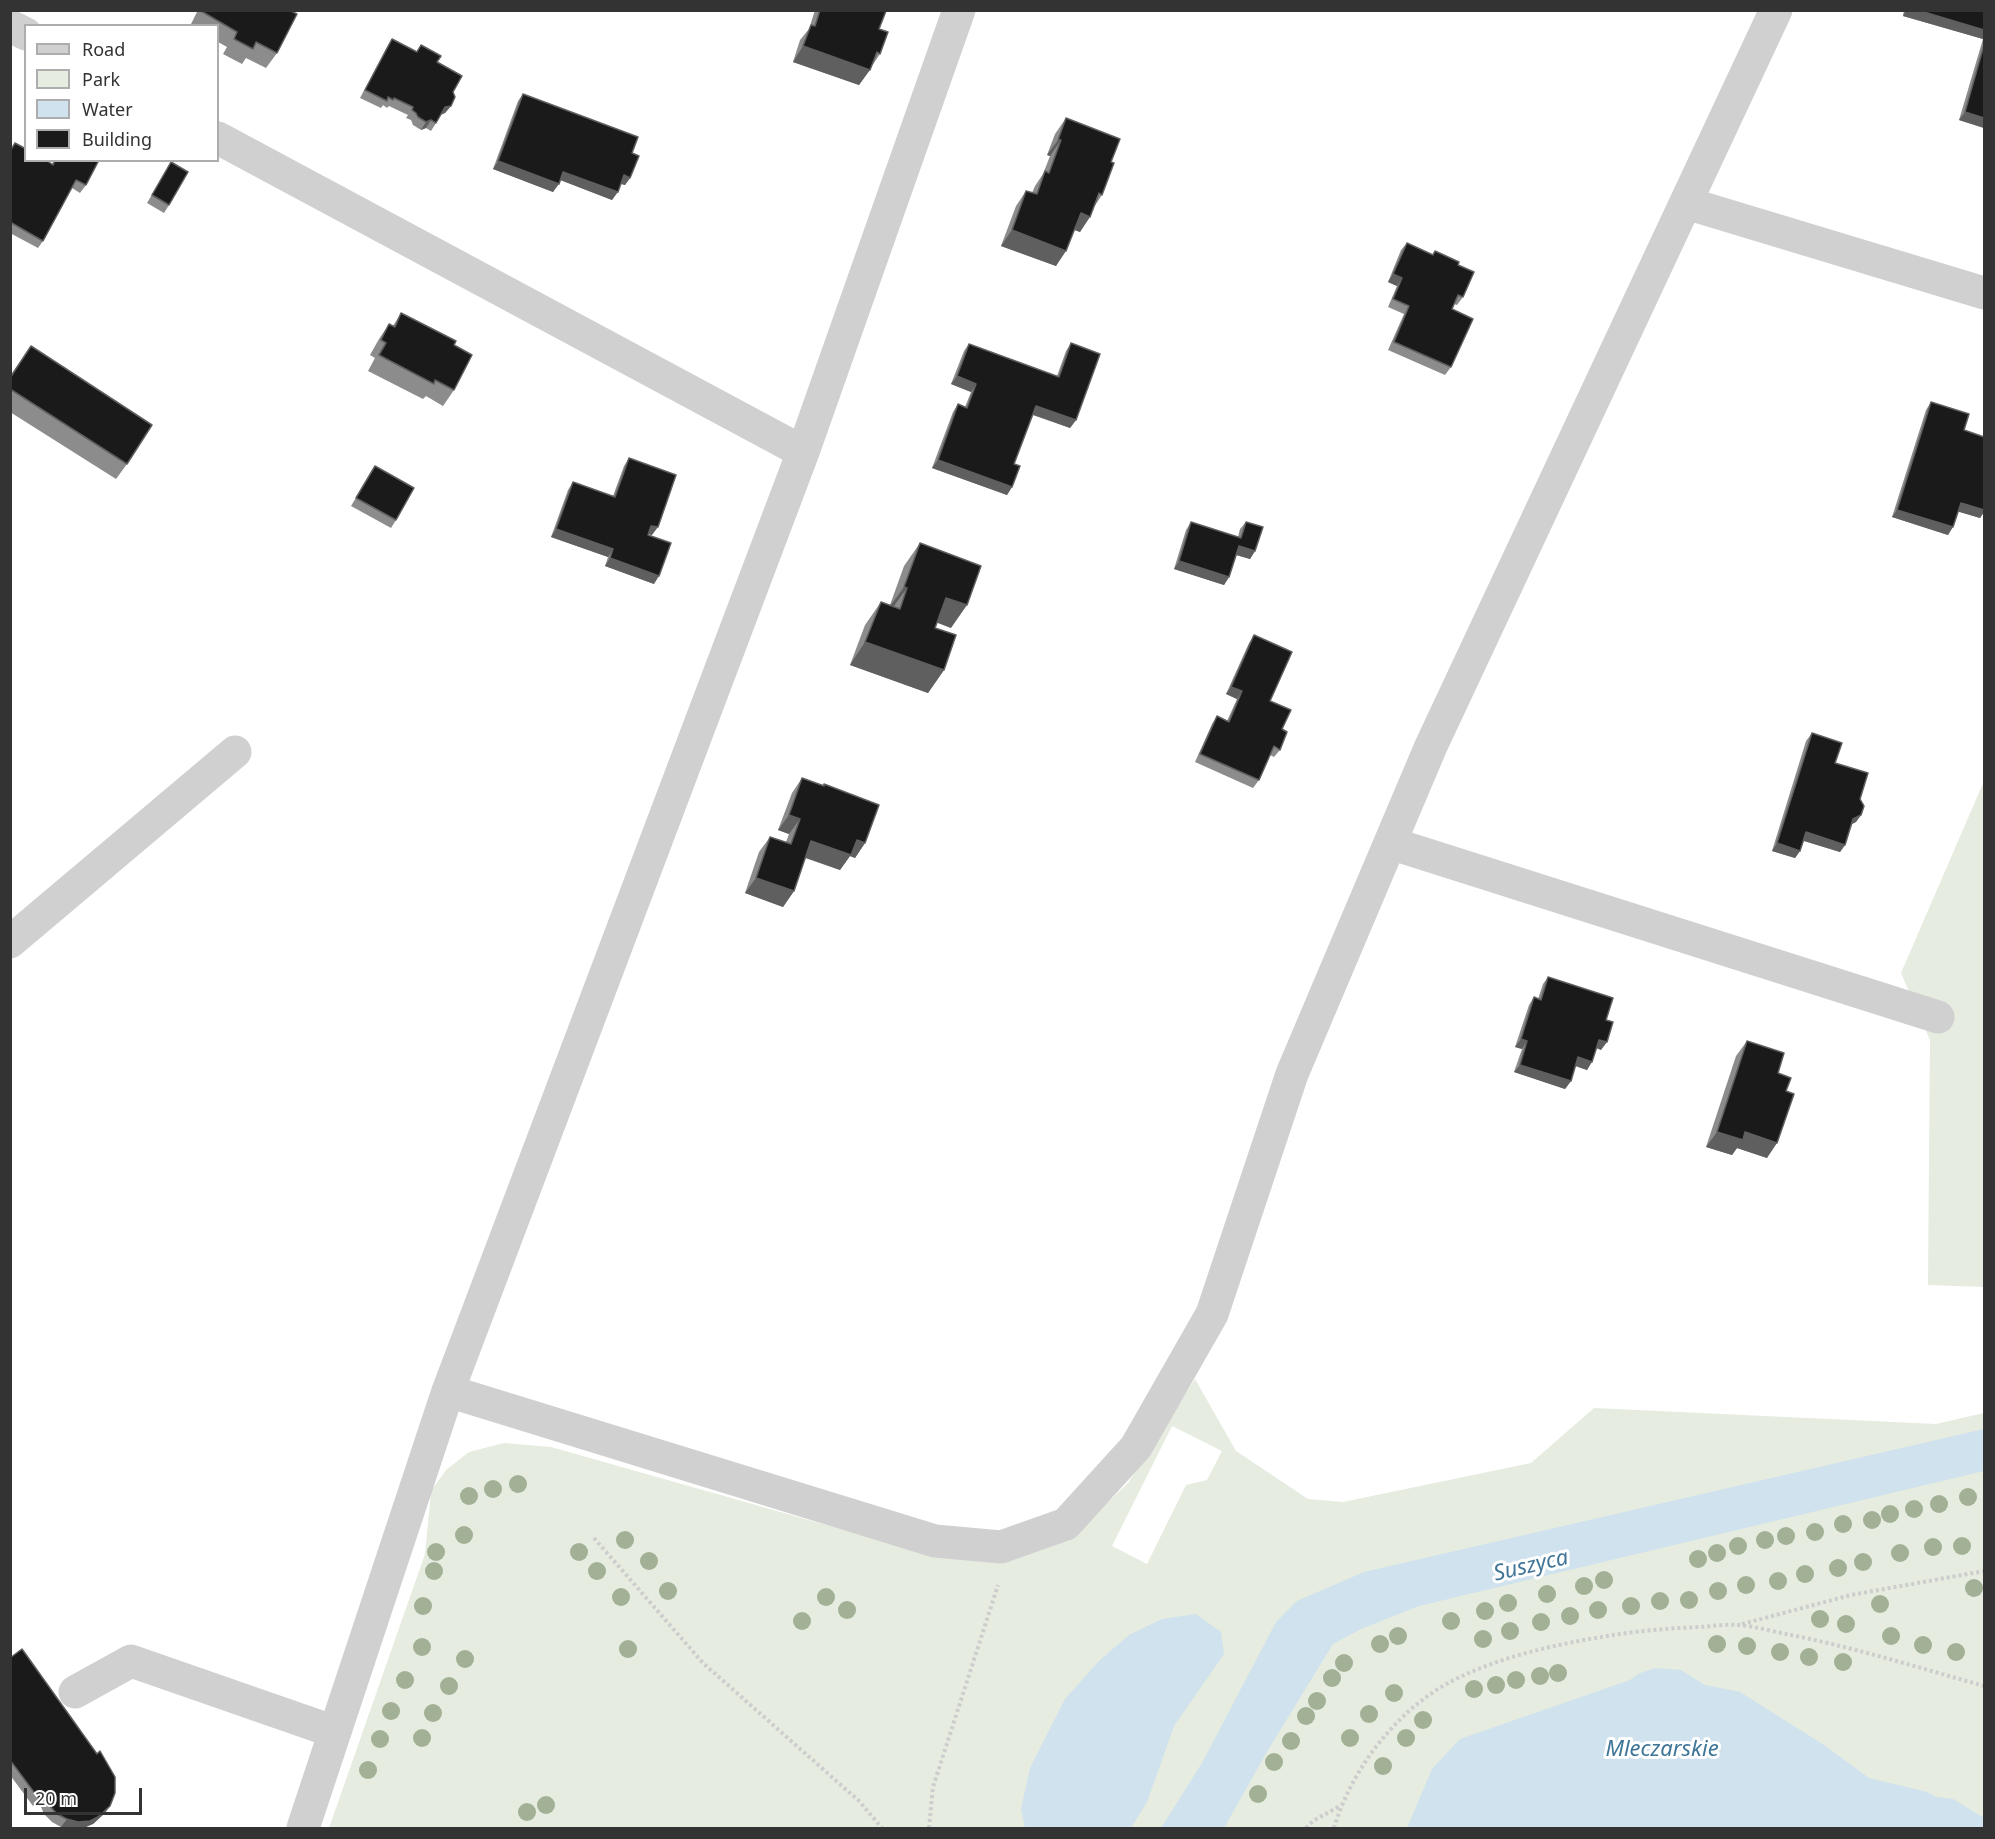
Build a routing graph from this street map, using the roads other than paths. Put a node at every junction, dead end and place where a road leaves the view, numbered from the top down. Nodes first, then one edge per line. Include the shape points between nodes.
1 (959, 10) edge
2 (1776, 10) edge
3 (10, 26) edge
4 (24, 33) edge
5 (219, 139) edge
6 (1686, 203) junction
7 (1984, 293) edge
8 (803, 452) junction
9 (235, 752) dead end
10 (1390, 843) junction
11 (10, 942) edge
12 (1938, 1017) dead end
13 (448, 1391) junction
14 (75, 1692) dead end
15 (335, 1732) junction
16 (303, 1828) edge

1 - 8 street
2 - 6 street
3 - 4 street
5 - 8 street
6 - 7 street
6 - 10 street via 1431,746
8 - 13 street
9 - 11 street
10 - 12 street
10 - 13 street via 1292,1074 1212,1314 1136,1447 1066,1524 1001,1547 935,1542
13 - 15 street
14 - 15 street via 131,1661
15 - 16 street

